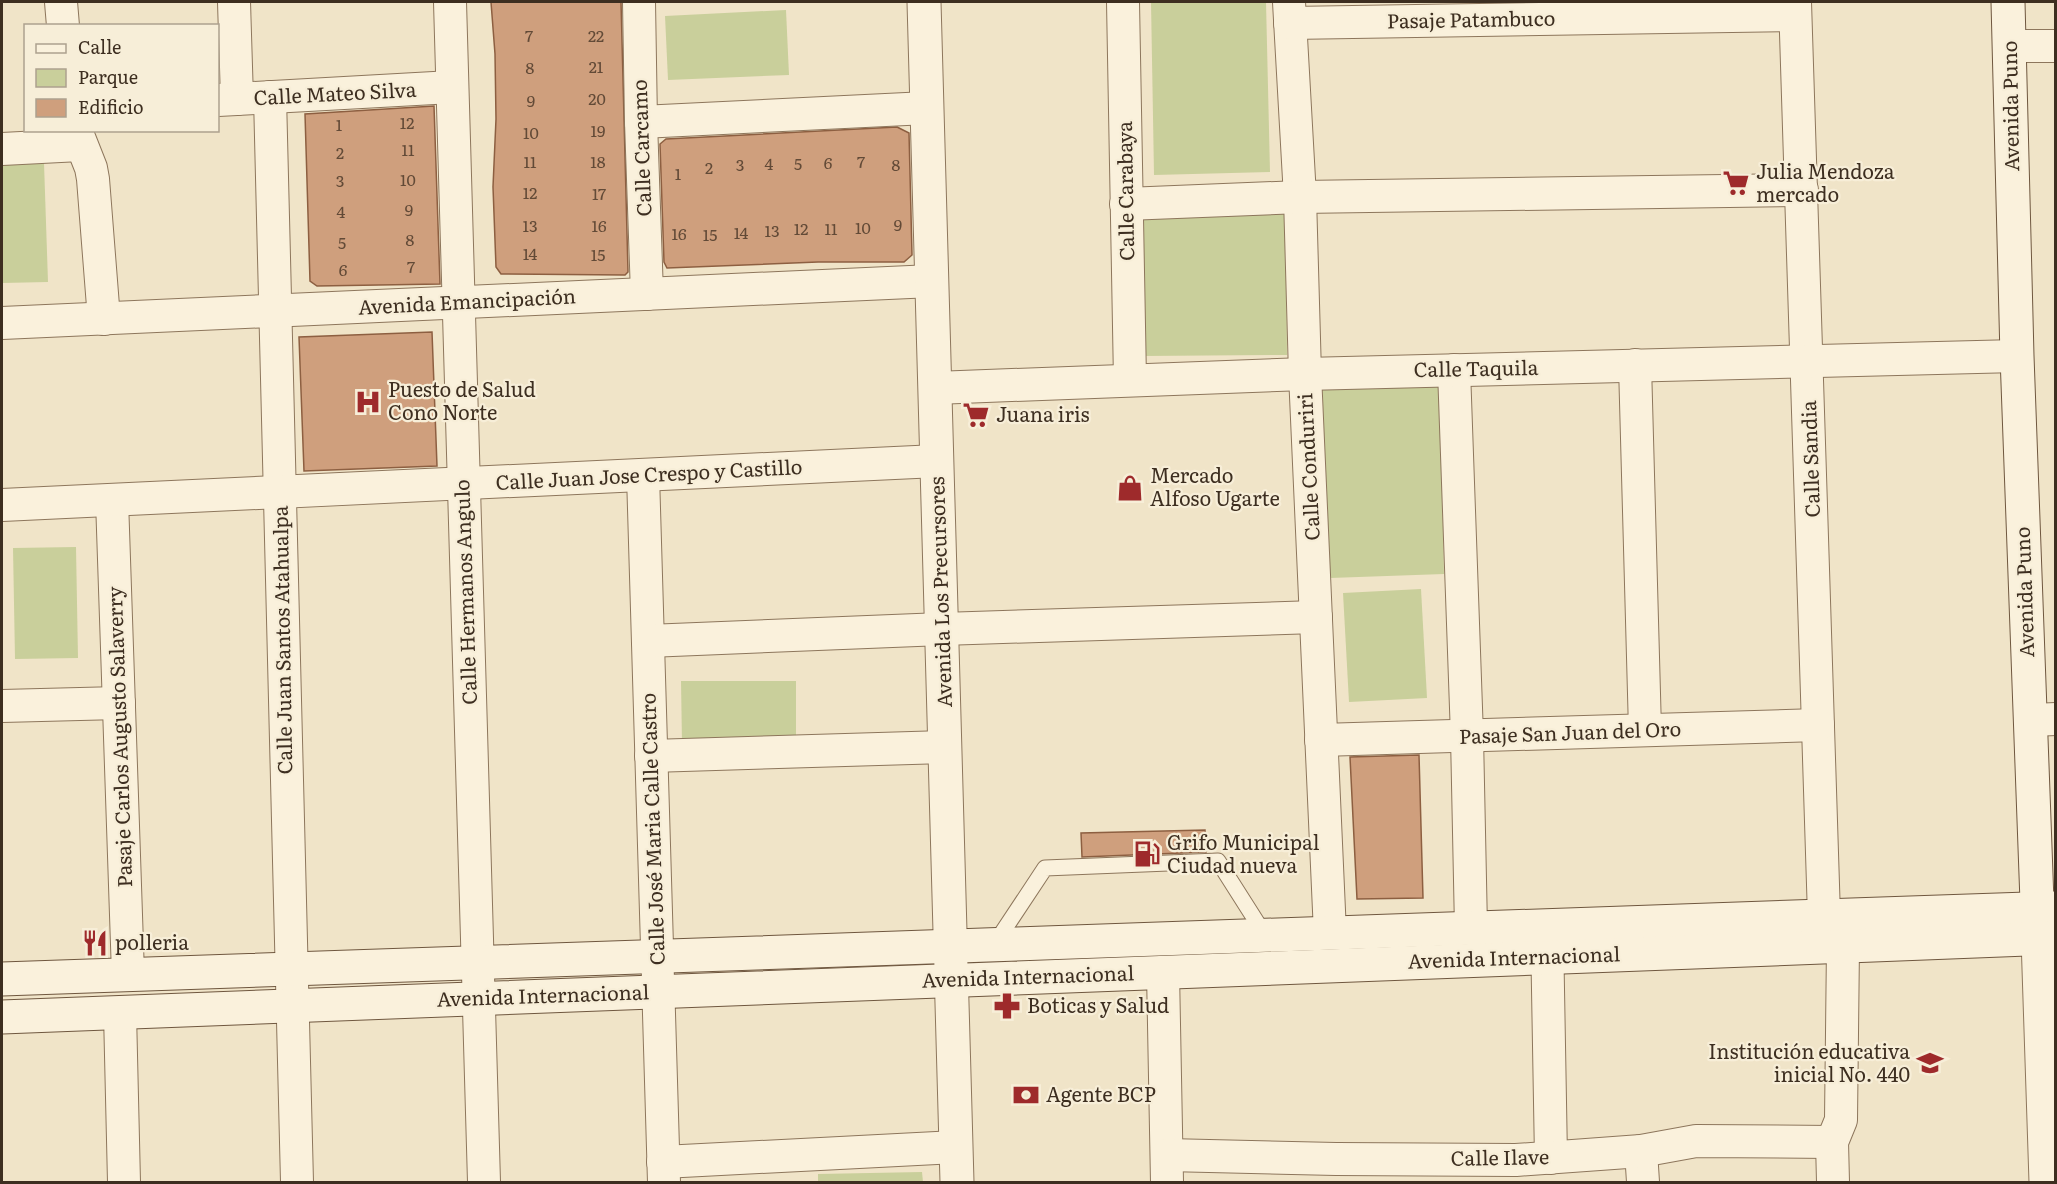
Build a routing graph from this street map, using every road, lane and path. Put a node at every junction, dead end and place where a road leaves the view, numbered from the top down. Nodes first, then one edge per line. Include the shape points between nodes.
1 (61, 2) edge
2 (234, 2) edge
3 (450, 2) edge
4 (639, 2) edge
5 (924, 2) edge
6 (1123, 2) edge
7 (2008, 2) edge
8 (1795, 8) edge
9 (1289, 12) edge
10 (63, 24) edge
11 (2009, 46) junction
12 (2055, 46) edge
13 (452, 87) junction
14 (270, 97) junction
15 (227, 100) edge
16 (927, 108) junction
17 (641, 122) junction
18 (78, 138) edge
19 (2, 149) edge
20 (1802, 190) junction
21 (1300, 197) junction
22 (1126, 204) junction
23 (932, 281) junction
24 (647, 294) junction
25 (459, 302) junction
26 (275, 311) junction
27 (104, 319) junction
28 (2, 323) edge
29 (2017, 356) junction
30 (1808, 361) junction
31 (1635, 365) junction
32 (1454, 370) junction
33 (1305, 374) junction
34 (1130, 381) junction
35 (935, 388) junction
36 (937, 461) junction
37 (643, 475) junction
38 (463, 483) junction
39 (280, 492) junction
40 (112, 500) junction
41 (2, 505) edge
42 (1316, 617) junction
43 (942, 629) junction
44 (648, 641) junction
45 (119, 703) junction
46 (2, 706) edge
47 (2043, 719) edge
48 (1818, 725) junction
49 (1645, 730) junction
50 (1467, 736) junction
51 (1322, 740) junction
52 (945, 747) junction
53 (651, 756) junction
54 (1824, 916) junction
55 (2047, 923) edge
56 (1471, 928) junction
57 (1330, 933) junction
58 (1265, 935) junction
59 (1547, 941) junction
60 (994, 945) junction
61 (950, 946) junction
62 (1843, 946) junction
63 (657, 956) junction
64 (477, 963) junction
65 (291, 969) junction
66 (1163, 972) junction
67 (128, 974) junction
68 (2, 979) edge
69 (951, 981) junction
70 (659, 992) junction
71 (478, 999) junction
72 (292, 1006) junction
73 (120, 1013) junction
74 (2, 1017) edge
75 (2050, 1112) edge
76 (1832, 1142) junction
77 (956, 1147) junction
78 (1641, 1151) junction
79 (1551, 1158) junction
80 (1167, 1169) edge
81 (1336, 1171) edge
82 (1516, 1171) edge
83 (664, 1172) edge
84 (124, 1182) edge
85 (297, 1182) edge
86 (484, 1182) edge
87 (957, 1182) edge
88 (1643, 1182) edge
89 (1833, 1182) edge
90 (2046, 1182) edge

1 - 10 street
2 - 15 street
3 - 13 street, Calle Hermanos Angulo
4 - 17 street, Calle Carcamo
5 - 16 main road, Avenida Los Precursores
6 - 22 street, Calle Carabaya
7 - 11 main road, Avenida Puno
8 - 9 street, Pasaje Patambuco
8 - 20 street, Calle Sandia
9 - 21 street, Calle Conduriri
11 - 12 street
11 - 29 main road, Avenida Puno
13 - 14 street, Calle Mateo Silva
13 - 25 street, Calle Hermanos Angulo
14 - 15 street, Calle Mateo Silva
14 - 26 street, Calle Juan Santos Atahualpa
16 - 17 street
16 - 23 main road, Avenida Los Precursores
17 - 24 street, Calle Carcamo
18 - 19 street
18 - 27 street via 93,179
20 - 21 street
20 - 30 street, Calle Sandia
21 - 22 street
21 - 33 street, Calle Conduriri
22 - 34 street, Calle Carabaya
23 - 24 street, Avenida Emancipación
23 - 35 main road, Avenida Los Precursores
24 - 25 street, Avenida Emancipación
25 - 26 street, Avenida Emancipación
25 - 38 street, Calle Hermanos Angulo
26 - 27 street, Avenida Emancipación
26 - 39 street, Calle Juan Santos Atahualpa
27 - 28 street, Avenida Emancipación
29 - 30 street, Calle Taquila
29 - 47 main road, Avenida Puno
30 - 31 street, Calle Taquila
30 - 48 street, Calle Sandia
31 - 32 street, Calle Taquila
31 - 49 street
32 - 33 street, Calle Taquila
32 - 50 street
33 - 34 street, Calle Taquila
33 - 42 street, Calle Conduriri
34 - 35 street, Calle Taquila
35 - 36 main road, Avenida Los Precursores
36 - 37 street, Calle Juan Jose Crespo y Castillo
36 - 43 main road, Avenida Los Precursores
37 - 38 street, Calle Juan Jose Crespo y Castillo
37 - 44 street, Calle José Maria Calle Castro
38 - 39 street, Calle Juan Jose Crespo y Castillo
38 - 64 street, Calle Hermanos Angulo
39 - 40 street, Calle Juan Jose Crespo y Castillo
39 - 65 street, Calle Juan Santos Atahualpa
40 - 41 street, Calle Juan Jose Crespo y Castillo
40 - 45 street, Pasaje Carlos Augusto Salaverry
42 - 43 street
42 - 51 street, Calle Conduriri
43 - 44 street
43 - 52 main road, Avenida Los Precursores
44 - 53 street, Calle José Maria Calle Castro
45 - 46 street
45 - 67 street, Pasaje Carlos Augusto Salaverry
47 - 55 main road, Avenida Puno
48 - 49 street, Pasaje San Juan del Oro
48 - 54 street, Calle Sandia
49 - 50 street, Pasaje San Juan del Oro
50 - 51 street, Pasaje San Juan del Oro
50 - 56 street
51 - 57 street, Calle Conduriri
52 - 53 street
52 - 61 main road, Avenida Los Precursores
53 - 63 street, Calle José Maria Calle Castro
54 - 55 main road, Avenida Internacional
54 - 59 main road, Avenida Internacional
55 - 62 main road, Avenida Internacional
55 - 75 main road, Avenida Puno
56 - 57 main road, Avenida Internacional
56 - 59 main road, Avenida Internacional
57 - 58 main road, Avenida Internacional
58 - 60 main road, Avenida Internacional
58 - 60 lane via 1218,861 1045,868
59 - 62 main road, Avenida Internacional
59 - 66 main road, Avenida Internacional
59 - 79 street
60 - 61 main road, Avenida Internacional
61 - 63 main road, Avenida Internacional
61 - 69 main road, Avenida Los Precursores
62 - 76 street via 1841,1120
63 - 64 main road, Avenida Internacional
63 - 70 street, Calle José Maria Calle Castro
64 - 65 main road, Avenida Internacional
64 - 71 street, Calle Hermanos Angulo
65 - 67 main road, Avenida Internacional
65 - 72 street, Calle Juan Santos Atahualpa
66 - 69 main road, Avenida Internacional
66 - 80 street
67 - 68 main road, Avenida Internacional
69 - 70 main road, Avenida Internacional
69 - 77 main road, Avenida Los Precursores
70 - 71 main road, Avenida Internacional
70 - 83 street, Calle José Maria Calle Castro
71 - 72 main road, Avenida Internacional
71 - 86 street, Calle Hermanos Angulo
72 - 73 main road, Avenida Internacional
72 - 85 street, Calle Juan Santos Atahualpa
73 - 74 main road, Avenida Internacional
73 - 84 street
75 - 90 main road, Avenida Puno
76 - 78 street, Calle Ilave via 1696,1141
76 - 89 street
77 - 83 street
77 - 87 main road, Avenida Los Precursores
78 - 79 street, Calle Ilave
78 - 88 street
79 - 82 street, Calle Ilave
80 - 81 street, Calle Ilave
81 - 82 street, Calle Ilave

